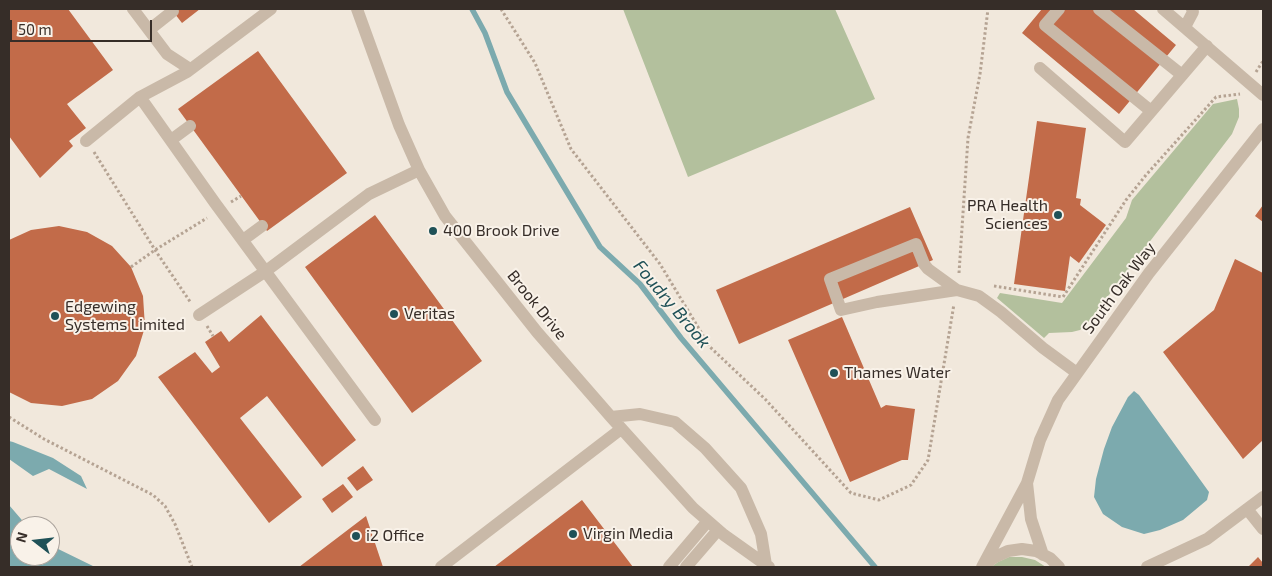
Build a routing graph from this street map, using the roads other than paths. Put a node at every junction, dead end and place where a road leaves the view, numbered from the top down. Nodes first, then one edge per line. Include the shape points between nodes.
1 (133, 9) edge
2 (271, 9) edge
3 (358, 9) edge
4 (1059, 9) edge
5 (1099, 9) edge
6 (1163, 9) edge
7 (1192, 9) edge
8 (173, 12) dead end
9 (1185, 27) junction
10 (149, 30) junction
11 (1207, 46) junction
12 (1040, 68) dead end
13 (190, 70) junction
14 (1182, 75) junction
15 (1263, 95) edge
16 (140, 97) junction
17 (1151, 111) junction
18 (190, 126) dead end
19 (1263, 129) edge
20 (171, 140) junction
21 (86, 141) road end
22 (419, 170) junction
23 (262, 226) dead end
24 (243, 240) junction
25 (928, 270) junction
26 (266, 271) junction
27 (959, 290) junction
28 (917, 295) junction
29 (199, 315) road end
30 (1077, 373) junction
31 (611, 417) junction
32 (375, 420) dead end
33 (621, 429) junction
34 (1026, 483) junction
35 (1263, 497) edge
36 (1247, 509) junction
37 (708, 521) junction
38 (1263, 529) edge
39 (721, 532) junction
40 (1043, 555) junction
41 (768, 566) edge
42 (442, 567) edge
43 (669, 567) edge
44 (686, 567) edge
45 (697, 567) edge
46 (982, 567) edge
47 (1060, 567) edge
48 (1147, 567) edge

1 - 10 street
2 - 13 street
3 - 22 street, Brook Drive via 399,125
4 - 17 street via 1045,25
5 - 14 street
6 - 9 street
7 - 9 street
8 - 10 street
9 - 11 street
10 - 13 street via 167,54
11 - 14 street
11 - 15 street
12 - 17 street via 1125,142
13 - 16 street
14 - 17 street
16 - 20 street
16 - 21 street
18 - 20 street
19 - 30 street, South Oak Way via 1149,273
20 - 24 street
22 - 26 street via 369,194
22 - 31 street, Brook Drive via 445,216 537,332
23 - 24 street
24 - 26 street
25 - 27 street
25 - 28 street
25 - 28 street via 916,244 830,279 842,310
26 - 29 street
26 - 32 street
27 - 28 street
27 - 30 street via 982,298
30 - 34 street, South Oak Way via 1051,414
31 - 33 street, Brook Drive
31 - 41 street via 640,414 675,422 705,448 742,488 761,534
33 - 37 street, Brook Drive
33 - 42 street
34 - 40 street, South Oak Way via 1031,519
34 - 46 street, South Oak Way
35 - 36 street
36 - 38 street
36 - 48 street via 1207,539
37 - 39 street, Brook Drive
37 - 43 street
39 - 41 street, Brook Drive
39 - 44 street
39 - 45 street
40 - 46 street via 1022,549 1008,551
40 - 47 street

